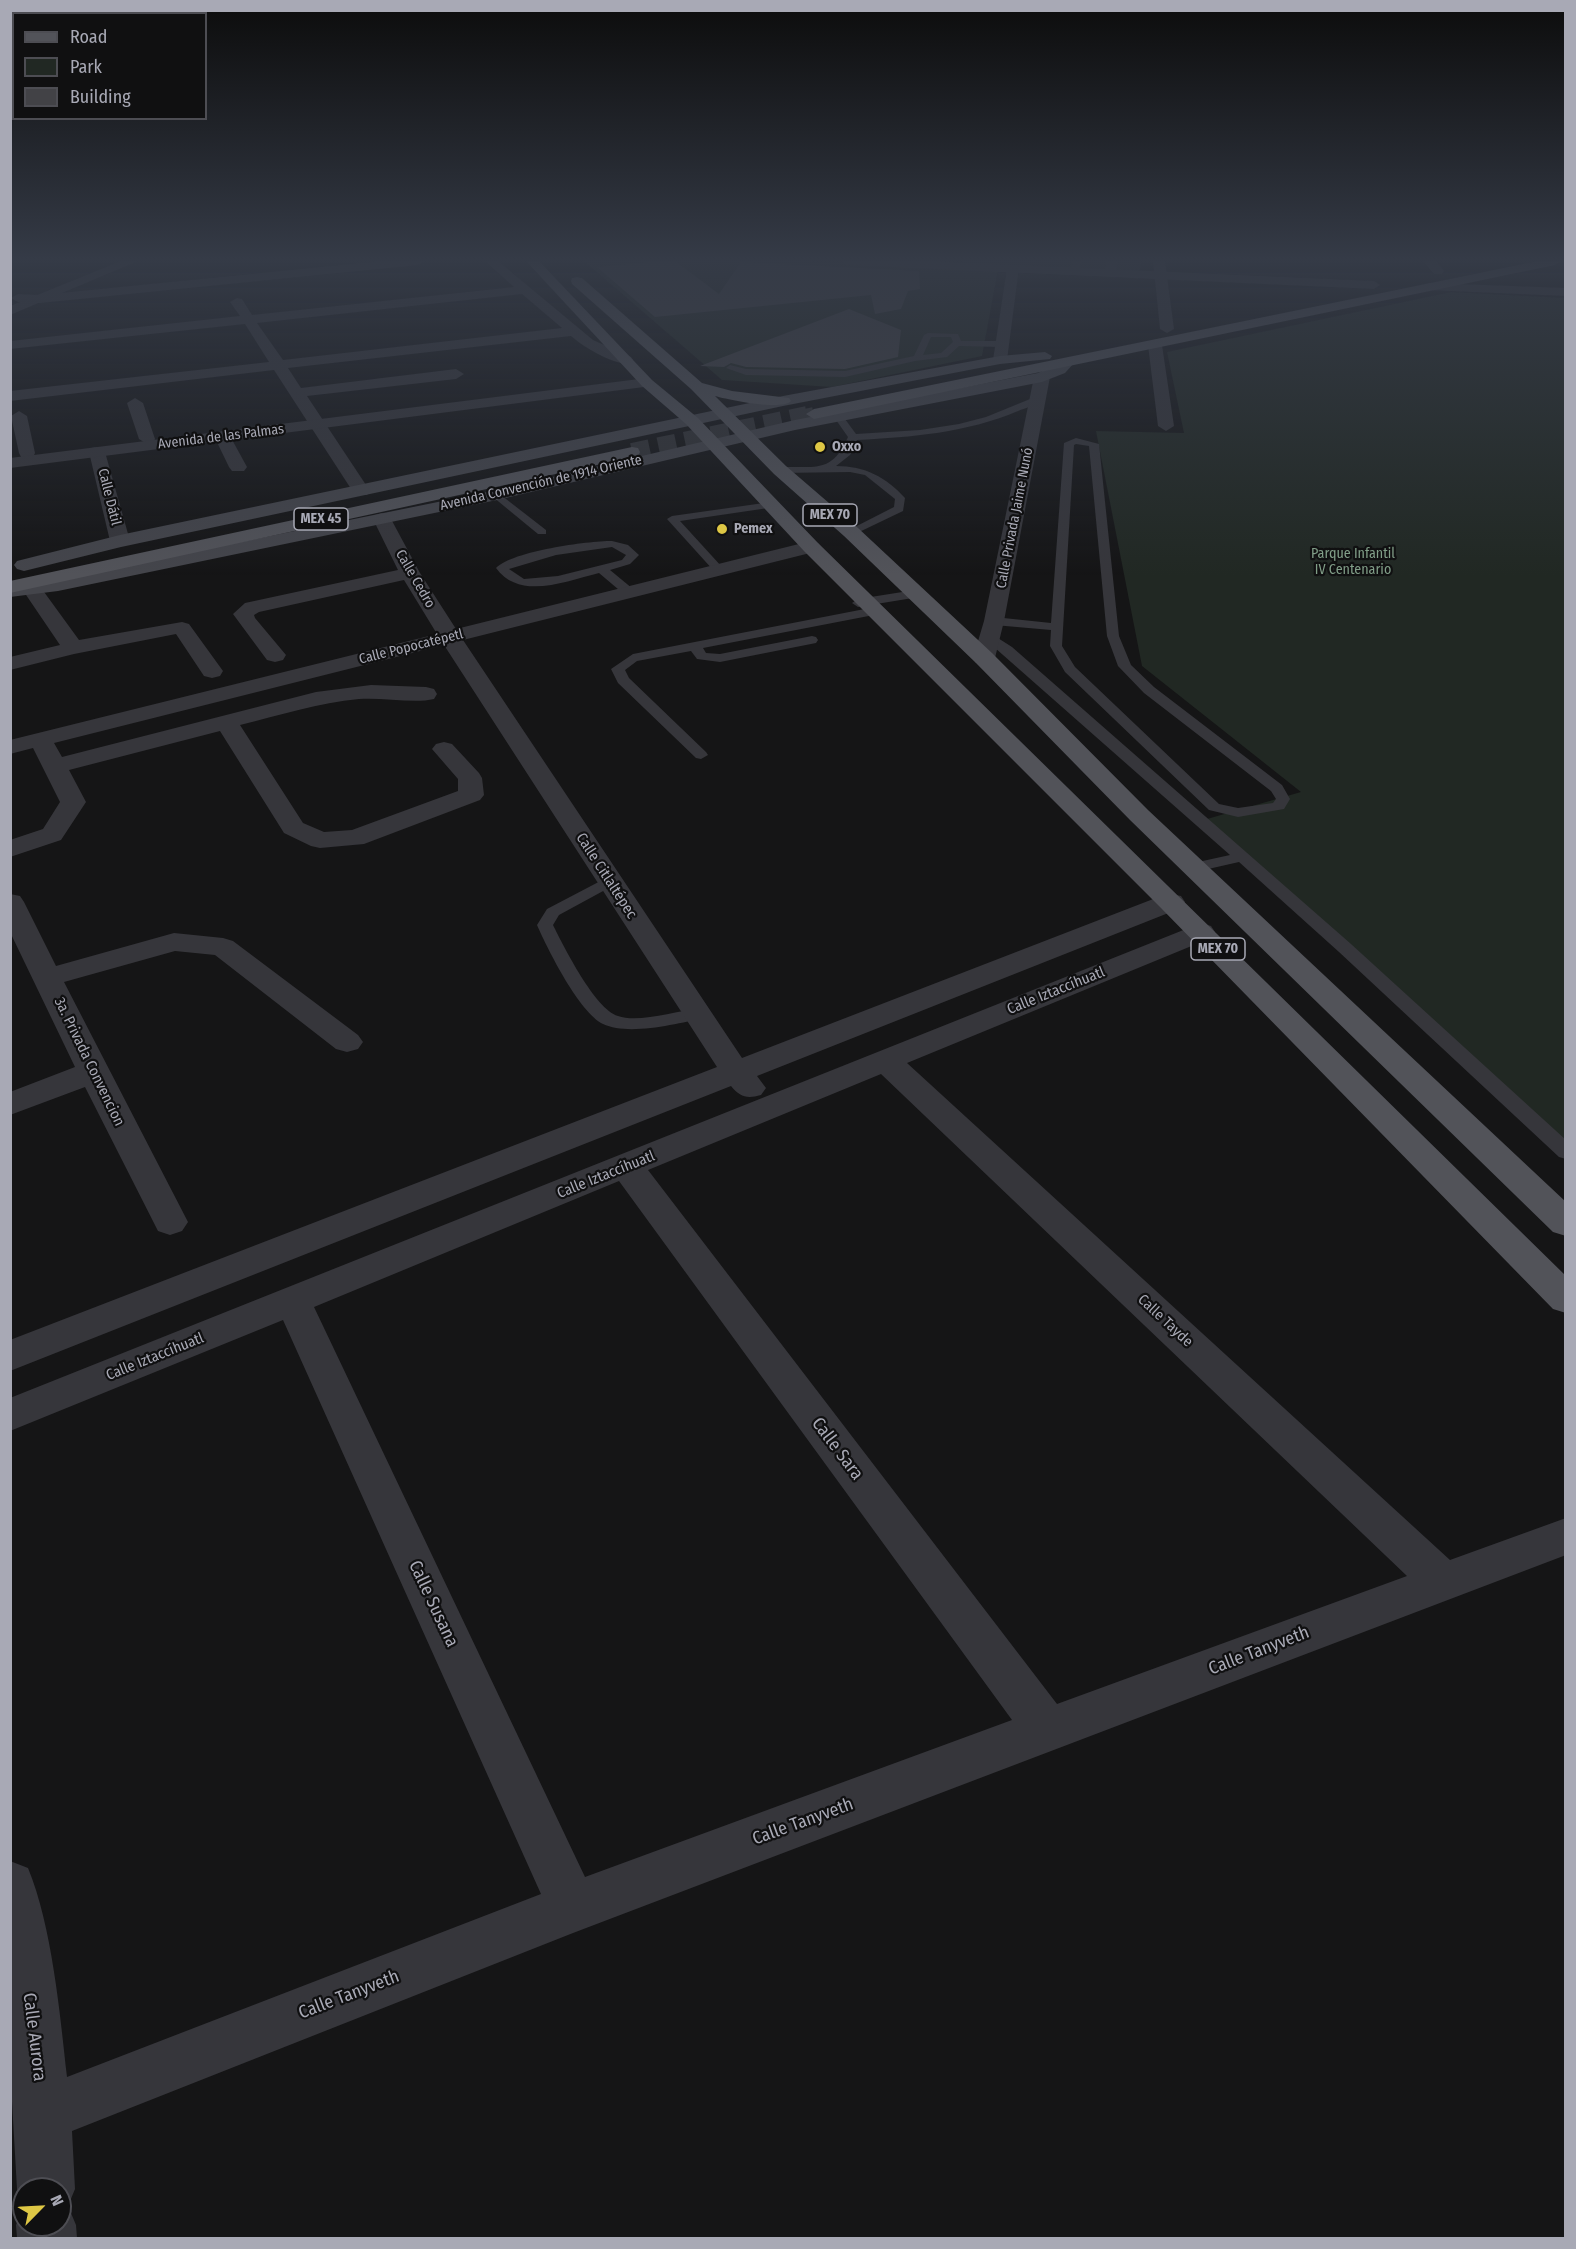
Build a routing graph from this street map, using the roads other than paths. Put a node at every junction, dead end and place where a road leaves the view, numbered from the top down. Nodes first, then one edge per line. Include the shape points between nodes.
1 (265, 366) edge
2 (279, 366) edge
3 (632, 366) edge
4 (674, 366) edge
5 (884, 366) edge
6 (939, 366) edge
7 (996, 366) edge
8 (1049, 366) edge
9 (1064, 366) edge
10 (1158, 366) edge
11 (730, 368) dead end
12 (456, 374) dead end
13 (1042, 378) junction
14 (645, 380) junction
15 (696, 386) junction
16 (297, 393) junction
17 (10, 396) edge
18 (1038, 399) junction
19 (135, 403) dead end
20 (776, 403) junction
21 (800, 406) tunnel mouth
22 (726, 414) junction
23 (814, 414) tunnel mouth
24 (19, 416) dead end
25 (839, 417) junction
26 (315, 421) junction
27 (692, 421) junction
28 (795, 425) junction
29 (1166, 426) dead end
30 (222, 436) junction
31 (746, 436) junction
32 (853, 437) junction
33 (147, 439) junction
34 (629, 443) junction
35 (713, 443) junction
36 (98, 452) junction
37 (19, 454) edge
38 (664, 454) junction
39 (10, 463) edge
40 (238, 467) dead end
41 (828, 468) junction
42 (780, 470) junction
43 (361, 491) junction
44 (497, 495) junction
45 (771, 505) junction
46 (382, 519) junction
47 (542, 532) dead end
48 (851, 532) junction
49 (120, 541) junction
50 (811, 547) junction
51 (17, 567) edge
52 (601, 569) junction
53 (718, 569) junction
54 (410, 573) junction
55 (10, 587) edge
56 (32, 589) junction
57 (10, 591) edge
58 (629, 592) junction
59 (915, 594) junction
60 (871, 606) junction
61 (1059, 627) junction
62 (713, 630) dead end
63 (450, 637) junction
64 (989, 639) junction
65 (812, 640) dead end
66 (694, 646) junction
67 (73, 648) junction
68 (275, 655) dead end
69 (10, 664) edge
70 (212, 670) dead end
71 (426, 694) dead end
72 (227, 723) junction
73 (41, 740) junction
74 (10, 747) edge
75 (444, 749) dead end
76 (702, 755) dead end
77 (54, 766) junction
78 (10, 849) edge
79 (1242, 857) junction
80 (1196, 867) junction
81 (610, 881) junction
82 (10, 902) edge
83 (1171, 902) junction
84 (1201, 932) junction
85 (48, 977) junction
86 (697, 1014) junction
87 (347, 1042) dead end
88 (886, 1061) junction
89 (93, 1072) junction
90 (736, 1072) junction
91 (10, 1104) edge
92 (770, 1108) junction
93 (1566, 1152) edge
94 (627, 1167) junction
95 (170, 1222) dead end
96 (1566, 1223) edge
97 (1566, 1299) edge
98 (293, 1302) junction
99 (10, 1356) edge
100 (10, 1415) edge
101 (1566, 1536) edge
102 (1444, 1582) junction
103 (1048, 1731) junction
104 (573, 1907) junction
105 (14, 1921) edge
106 (44, 2114) junction
107 (45, 2177) edge

1 - 17 street via 36,387
2 - 16 street
3 - 14 main road, MEX 70
4 - 15 main road, MEX 70
5 - 11 lane via 832,375
6 - 20 main road, Avenida Convención de 1914 Oriente
7 - 21 main road, Avenida Convención de 1914 Oriente
8 - 23 main road, Avenida Convención de 1914 Oriente
9 - 13 main road, Avenida Convención de 1914 Oriente
10 - 29 street
12 - 16 street
13 - 18 street, Calle Privada Jaime Nunó
13 - 25 main road, Avenida Convención de 1914 Oriente
14 - 26 street, Avenida de las Palmas
14 - 27 main road, MEX 70
15 - 20 main road
15 - 22 main road, MEX 70
16 - 26 street
18 - 32 lane via 1000,416 959,427
18 - 64 street, Calle Privada Jaime Nunó
19 - 33 street
20 - 22 main road, Avenida Convención de 1914 Oriente
20 - 28 main road via 760,408 760,418
22 - 27 main road, Avenida Convención de 1914 Oriente
22 - 31 main road, MEX 70
24 - 37 street
25 - 28 main road, Avenida Convención de 1914 Oriente
25 - 32 lane
26 - 30 street, Avenida de las Palmas
26 - 33 street, Avenida de las Palmas
26 - 43 street
27 - 34 main road, Avenida Convención de 1914 Oriente
27 - 35 main road, MEX 70
28 - 31 main road, Avenida Convención de 1914 Oriente
30 - 36 street, Avenida de las Palmas
30 - 40 street
31 - 35 main road, Avenida Convención de 1914 Oriente
31 - 42 main road, MEX 70
32 - 41 lane via 846,453
33 - 37 street, Avenida de las Palmas
34 - 38 main road via 648,435 668,442 670,448
34 - 43 main road, Avenida Convención de 1914 Oriente
34 - 51 main road, Avenida Convención de 1914 Oriente / MEX 45
34 - 55 main road, Avenida Convención de 1914 Oriente / MEX 45
35 - 38 main road, Avenida Convención de 1914 Oriente
35 - 45 main road, MEX 70
36 - 39 street, Avenida de las Palmas
36 - 49 street, Calle Dátil
38 - 44 main road, Avenida Convención de 1914 Oriente
41 - 42 lane
41 - 48 lane via 868,473 900,498 898,509
42 - 48 main road, MEX 70
43 - 49 main road, Avenida Convención de 1914 Oriente
44 - 46 main road, Avenida Convención de 1914 Oriente
44 - 47 lane
45 - 50 main road, MEX 70
45 - 53 lane via 672,519
46 - 54 street, Calle Cedro
46 - 56 main road, Avenida Convención de 1914 Oriente
48 - 59 main road, MEX 70
49 - 51 main road, Avenida Convención de 1914 Oriente
50 - 53 street, Calle Popocatépetl
50 - 60 main road, MEX 70
52 - 52 lane via 538,582 518,582 502,568 524,559 595,545 613,544 633,555 626,562
52 - 58 lane
53 - 58 street, Calle Popocatépetl
54 - 63 street, Calle Cedro
54 - 68 street via 252,607 243,614
56 - 57 main road, Avenida Convención de 1914 Oriente
56 - 67 street
58 - 63 street, Calle Popocatépetl
59 - 60 lane
59 - 64 main road, MEX 70
60 - 62 lane
60 - 66 lane
60 - 83 main road, MEX 70
61 - 61 lane via 1056,646 1070,669 1214,807 1244,814 1279,806 1283,799 1277,788 1149,690 1125,666 1113,636 1094,444 1089,442 1069,443
61 - 64 lane
63 - 73 street, Calle Popocatépetl
63 - 81 street, Calle Citlaltépec
64 - 79 lane via 1007,650
64 - 80 main road, MEX 70 via 1139,815
65 - 66 lane via 720,658 702,656
66 - 76 lane via 633,658 618,669 622,680
67 - 69 street
67 - 70 street via 182,628
71 - 72 street via 357,691
72 - 75 street via 293,828 320,840 355,837 471,795 470,778
72 - 77 street
73 - 74 street, Calle Popocatépetl
73 - 77 street
77 - 78 street via 73,802 52,834
79 - 80 lane
79 - 93 lane
80 - 96 main road, MEX 70
81 - 86 street, Calle Citlaltépec
81 - 86 lane via 553,912 545,926 597,1011 610,1021 626,1024
82 - 85 street, 3a. Privada Convencion
83 - 84 main road, MEX 70
83 - 90 street
84 - 88 street, Calle Iztaccíhuatl
84 - 97 main road, MEX 70
85 - 87 street via 174,942 223,947
85 - 89 street, 3a. Privada Convencion
86 - 90 street, Calle Citlaltépec
88 - 92 street, Calle Iztaccíhuatl
88 - 102 street, Calle Tayde
89 - 91 street
89 - 95 street, 3a. Privada Convencion
90 - 92 street, Calle Citlaltépec
90 - 99 street
92 - 94 street, Calle Iztaccíhuatl
94 - 98 street, Calle Iztaccíhuatl
94 - 103 street, Calle Sara
98 - 100 street, Calle Iztaccíhuatl
98 - 104 street, Calle Susana
101 - 102 street, Calle Tanyveth
102 - 103 street, Calle Tanyveth
103 - 104 street, Calle Tanyveth
104 - 106 street, Calle Tanyveth
105 - 106 street, Calle Aurora
106 - 107 street, Calle Aurora

